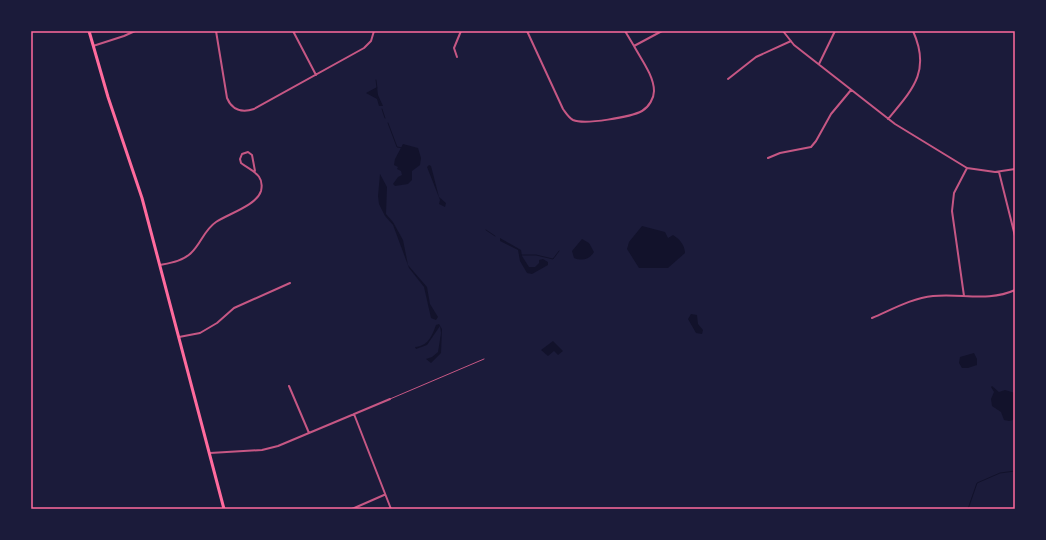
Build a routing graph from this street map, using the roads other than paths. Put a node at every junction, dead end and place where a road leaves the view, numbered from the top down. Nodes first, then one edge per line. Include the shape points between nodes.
1 (89, 31) edge
2 (135, 31) edge
3 (216, 31) edge
4 (293, 31) edge
5 (374, 31) edge
6 (461, 31) edge
7 (527, 31) edge
8 (625, 31) edge
9 (662, 31) edge
10 (784, 31) edge
11 (834, 31) edge
12 (913, 31) edge
13 (791, 41) junction
14 (93, 46) junction
15 (634, 46) junction
16 (457, 57) dead end
17 (819, 64) junction
18 (316, 75) junction
19 (728, 79) dead end
20 (851, 90) junction
21 (888, 119) junction
22 (768, 158) dead end
23 (968, 168) junction
24 (1015, 169) edge
25 (255, 171) junction
26 (999, 172) junction
27 (1015, 236) edge
28 (160, 266) junction
29 (290, 283) dead end
30 (1015, 290) edge
31 (964, 296) junction
32 (872, 318) dead end
33 (179, 336) junction
34 (484, 359) dead end
35 (289, 386) dead end
36 (390, 399) joint
37 (354, 414) junction
38 (310, 433) junction
39 (210, 453) junction
40 (385, 495) junction
41 (224, 509) edge
42 (352, 509) edge
43 (391, 509) edge

1 - 14 main road
2 - 14 street
3 - 18 street via 227,98 237,110 254,109
4 - 18 street
5 - 18 street via 364,48
6 - 16 street via 454,48
7 - 15 street via 563,109 570,118 583,122 636,114 651,102 654,85
8 - 15 street
9 - 15 street
10 - 13 street
11 - 17 street
12 - 21 street via 921,54 919,75 912,89
13 - 17 street
13 - 19 street via 756,57
14 - 28 main road via 142,198
17 - 20 street
20 - 21 street
20 - 22 street via 831,114 811,146
21 - 23 street
23 - 26 street
23 - 31 street via 954,193 952,211
24 - 26 street
25 - 25 street via 241,163 242,154 248,152 252,155
25 - 28 street via 261,185 260,194 256,199 213,224 188,256
26 - 27 street
28 - 33 main road
29 - 33 street via 234,308 200,333
30 - 31 street via 993,296
31 - 32 street via 922,298
33 - 39 main road
34 - 36 lane
35 - 38 street
36 - 37 street
37 - 38 street
37 - 40 street
38 - 39 street via 270,448
39 - 41 main road
40 - 42 street
40 - 43 street

